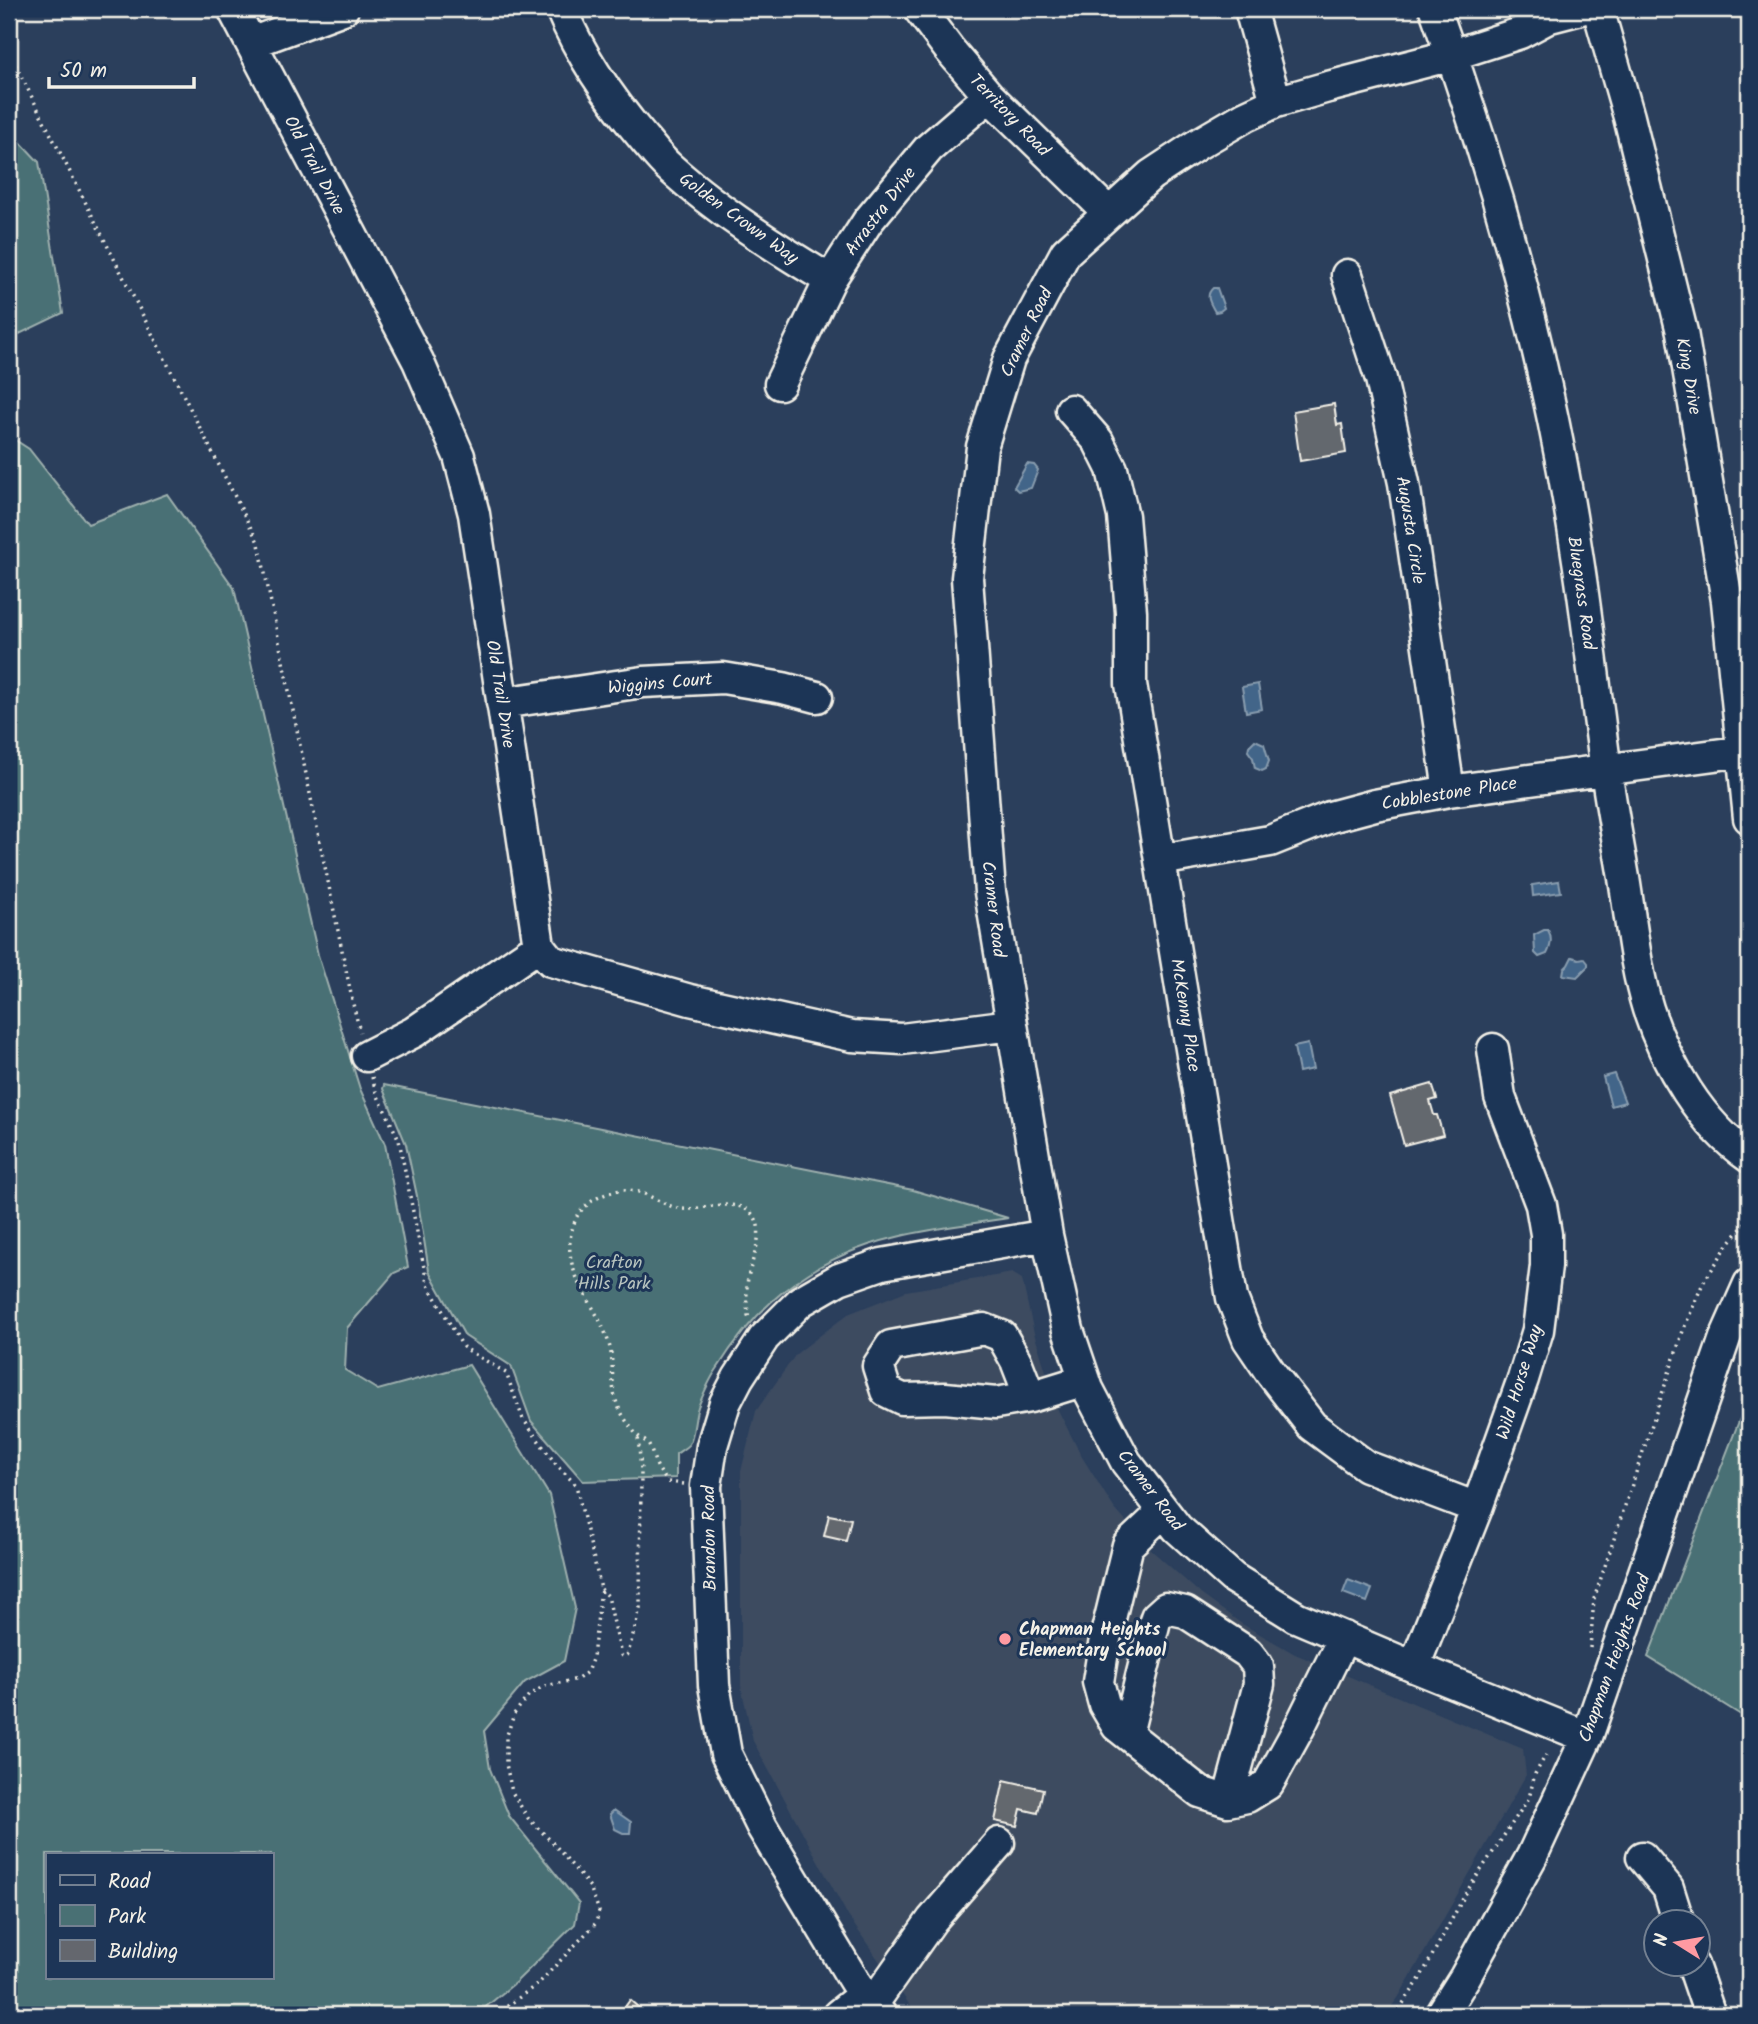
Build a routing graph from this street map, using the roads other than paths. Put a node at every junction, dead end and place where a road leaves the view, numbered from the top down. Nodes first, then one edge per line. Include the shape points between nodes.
1 (233, 9) edge
2 (343, 9) edge
3 (561, 9) edge
4 (919, 9) edge
5 (1250, 9) edge
6 (1435, 9) edge
7 (1581, 9) edge
8 (1598, 9) edge
9 (251, 43) junction
10 (1452, 55) junction
11 (989, 96) junction
12 (1276, 102) junction
13 (1109, 213) junction
14 (1347, 275) dead end
15 (831, 280) junction
16 (780, 384) dead end
17 (1071, 410) dead end
18 (817, 697) dead end
19 (502, 703) junction
20 (1744, 751) junction
21 (1606, 770) junction
22 (1449, 791) junction
23 (1749, 818) edge
24 (1160, 860) junction
25 (539, 946) junction
26 (1011, 1025) junction
27 (1493, 1049) dead end
28 (367, 1056) dead end
29 (1749, 1157) edge
30 (1047, 1235) junction
31 (1749, 1284) edge
32 (1085, 1380) junction
33 (1030, 1397) junction
34 (1477, 1508) junction
35 (1164, 1511) junction
36 (1345, 1637) junction
37 (1413, 1667) junction
38 (1128, 1734) junction
39 (1587, 1737) junction
40 (1227, 1801) junction
41 (999, 1843) dead end
42 (1642, 1857) dead end
43 (1675, 1909) edge
44 (1698, 1979) edge
45 (872, 2005) edge
46 (838, 2015) edge
47 (1441, 2015) edge
48 (1710, 2015) edge

1 - 9 street, Old Trail Drive
2 - 9 street
3 - 15 street, Golden Crown Way via 571,35 614,104 666,165 707,199
4 - 11 street, Territory Road
5 - 12 street
6 - 10 street, Bluegrass Road
7 - 10 street, Cramer Road
8 - 20 street, King Drive via 1682,332 1727,601
9 - 19 street, Old Trail Drive via 418,361 459,456 474,514
10 - 12 street, Cramer Road
10 - 21 street, Bluegrass Road via 1479,133 1534,332 1578,559
11 - 13 street, Territory Road
11 - 15 street, Arrastra Drive via 929,148 868,221
12 - 13 street, Cramer Road via 1160,169
13 - 26 street, Cramer Road via 1066,253 1009,359 982,447 967,578 990,892
14 - 22 street, Augusta Circle via 1381,379 1404,483
15 - 16 street, Arrastra Drive
17 - 24 street, McKenny Place via 1098,440 1112,469 1123,516 1131,684
18 - 19 street, Wiggins Court via 723,678 643,682
19 - 25 street, Old Trail Drive
20 - 21 street, Cobblestone Place
20 - 23 street, King Drive
21 - 22 street, Cobblestone Place
21 - 29 street, Bluegrass Road via 1639,973 1651,1018 1680,1082 1708,1118
22 - 24 street, Cobblestone Place via 1330,817 1270,841
24 - 34 street, McKenny Place via 1232,1298 1248,1339 1312,1426 1366,1466
25 - 26 street via 551,961 567,967 852,1036 902,1039
25 - 28 street via 414,1032
26 - 30 street, Cramer Road
27 - 34 street, Wild Horse Way via 1500,1097 1541,1205 1546,1266 1538,1330
30 - 32 street, Cramer Road via 1068,1330
30 - 45 street, Brandon Road via 882,1264 839,1279 802,1301 764,1338 737,1378 712,1446 706,1486 713,1685 726,1754 762,1827
31 - 39 street, Chapman Heights Road via 1725,1338
32 - 33 street
32 - 35 street, Cramer Road via 1126,1462
33 - 33 street via 1002,1336 984,1329 891,1346 878,1366 886,1391 902,1399 996,1403
34 - 37 street, Wild Horse Way
35 - 36 street, Cramer Road via 1233,1578 1296,1617
35 - 38 street via 1128,1545 1098,1682 1104,1704 1117,1726
36 - 37 street, Cramer Road
36 - 40 street via 1268,1784 1247,1797
37 - 39 street, Cramer Road
38 - 40 street via 1199,1792
38 - 40 street via 1156,1618 1166,1608 1185,1612 1248,1653 1258,1666 1259,1684
39 - 47 street, Chapman Heights Road via 1532,1856
41 - 45 street via 932,1920
42 - 43 street via 1668,1888
44 - 48 street
45 - 46 street

